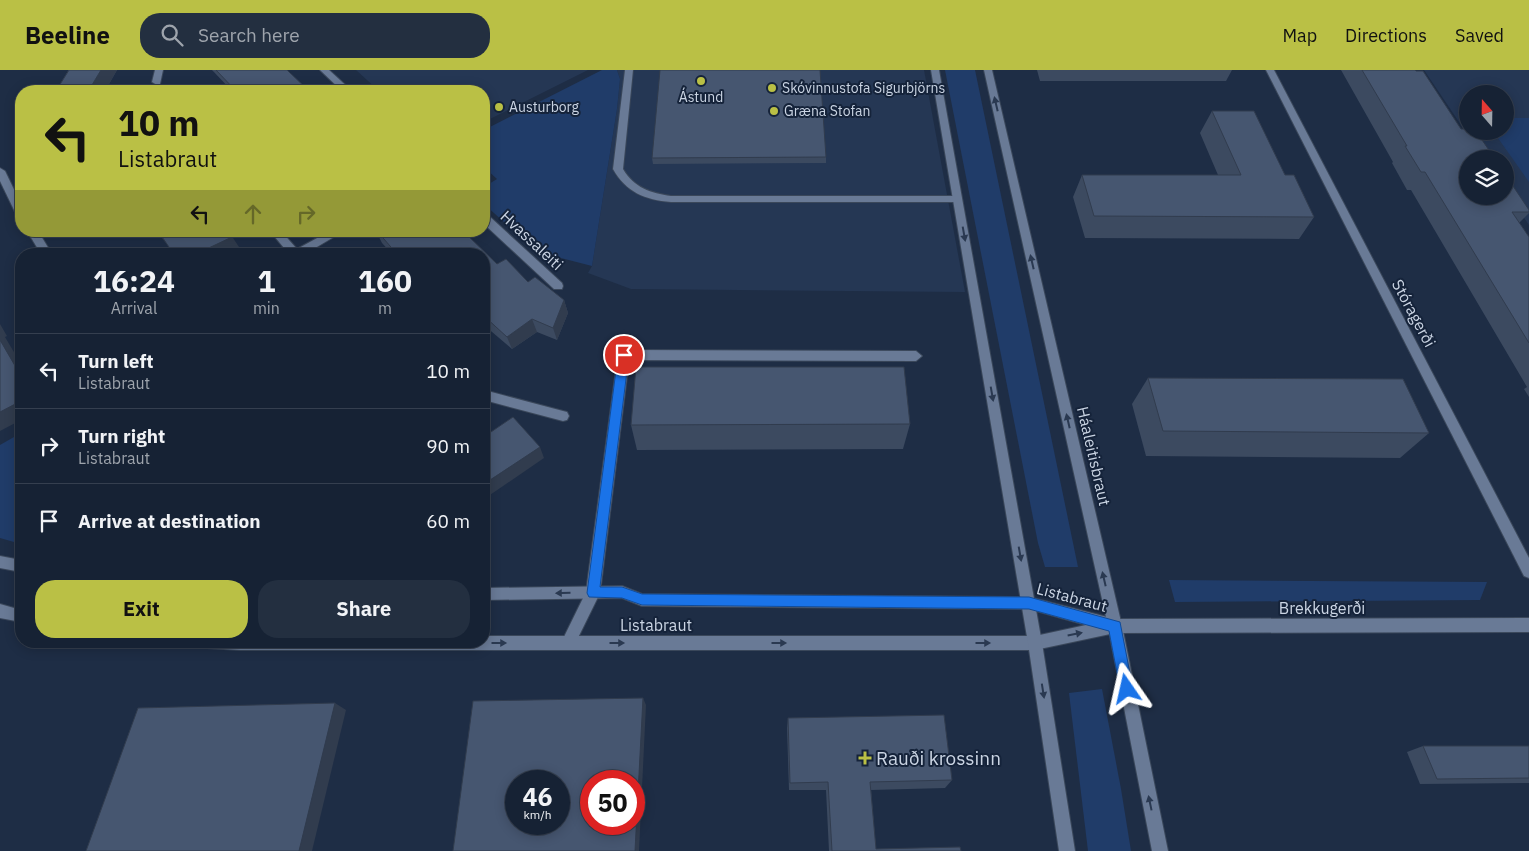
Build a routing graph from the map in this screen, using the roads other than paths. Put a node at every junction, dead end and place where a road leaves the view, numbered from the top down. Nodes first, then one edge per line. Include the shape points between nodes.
1 (159, 70) edge
2 (324, 70) edge
3 (629, 70) edge
4 (935, 70) edge
5 (988, 70) edge
6 (1270, 70) edge
7 (157, 82) dead end
8 (340, 85) edge
9 (0, 171) edge
10 (957, 199) junction
11 (15, 202) edge
12 (490, 224) edge
13 (36, 237) edge
14 (280, 237) edge
15 (328, 237) edge
16 (43, 248) edge
17 (291, 248) edge
18 (307, 248) edge
19 (558, 286) dead end
20 (916, 356) dead end
21 (490, 397) edge
22 (563, 416) dead end
23 (0, 562) edge
24 (15, 565) edge
25 (1529, 572) edge
26 (593, 593) junction
27 (490, 594) edge
28 (1029, 603) junction
29 (0, 611) edge
30 (15, 615) edge
31 (1115, 626) junction
32 (1529, 626) edge
33 (1035, 642) junction
34 (490, 643) edge
35 (568, 643) junction
36 (1067, 851) edge
37 (1160, 851) edge

1 - 7 street
2 - 8 street
3 - 10 street via 618,169 628,184 647,195 671,199
4 - 10 street
31 -> 5 street, Háaleitisbraut
6 - 25 street, Stóragerði
9 - 11 street
10 -> 28 street
12 - 19 street, Hvassaleiti
13 - 16 street
14 - 17 street
15 - 18 street
20 - 26 street via 624,355
21 - 22 street
23 - 24 street
26 -> 27 street, Listabraut
26 - 28 street, Listabraut via 622,592 642,600
26 - 35 street
28 - 31 street, Listabraut
28 - 33 street
29 - 30 street
31 - 32 street, Brekkugerði
33 -> 31 street, Listabraut
37 -> 31 street, Háaleitisbraut
35 -> 33 street, Listabraut
33 -> 36 street
34 -> 35 street, Listabraut

